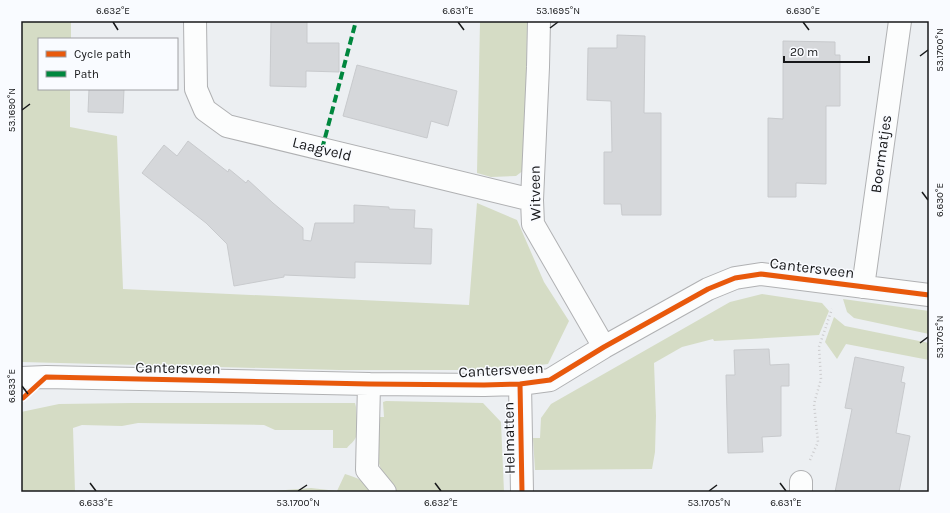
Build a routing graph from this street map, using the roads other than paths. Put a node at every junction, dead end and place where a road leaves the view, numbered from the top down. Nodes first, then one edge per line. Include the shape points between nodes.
1 (195, 21) edge
2 (539, 21) edge
3 (900, 21) edge
4 (532, 200) junction
5 (863, 287) junction
6 (929, 295) edge
7 (604, 347) junction
8 (21, 378) edge
9 (369, 384) junction
10 (520, 384) junction
11 (385, 492) edge
12 (522, 492) edge

1 - 4 street, Laagveld via 196,89 205,110 227,126
2 - 4 street, Witveen
3 - 5 street, Boermatjes
4 - 7 street, Witveen via 533,224
5 - 6 street, Cantersveen
5 - 7 street, Cantersveen via 760,274 735,278 708,289
7 - 10 street, Cantersveen via 550,380
8 - 9 street, Cantersveen
9 - 10 street, Cantersveen
9 - 11 street via 367,470
10 - 12 street, Helmatten

